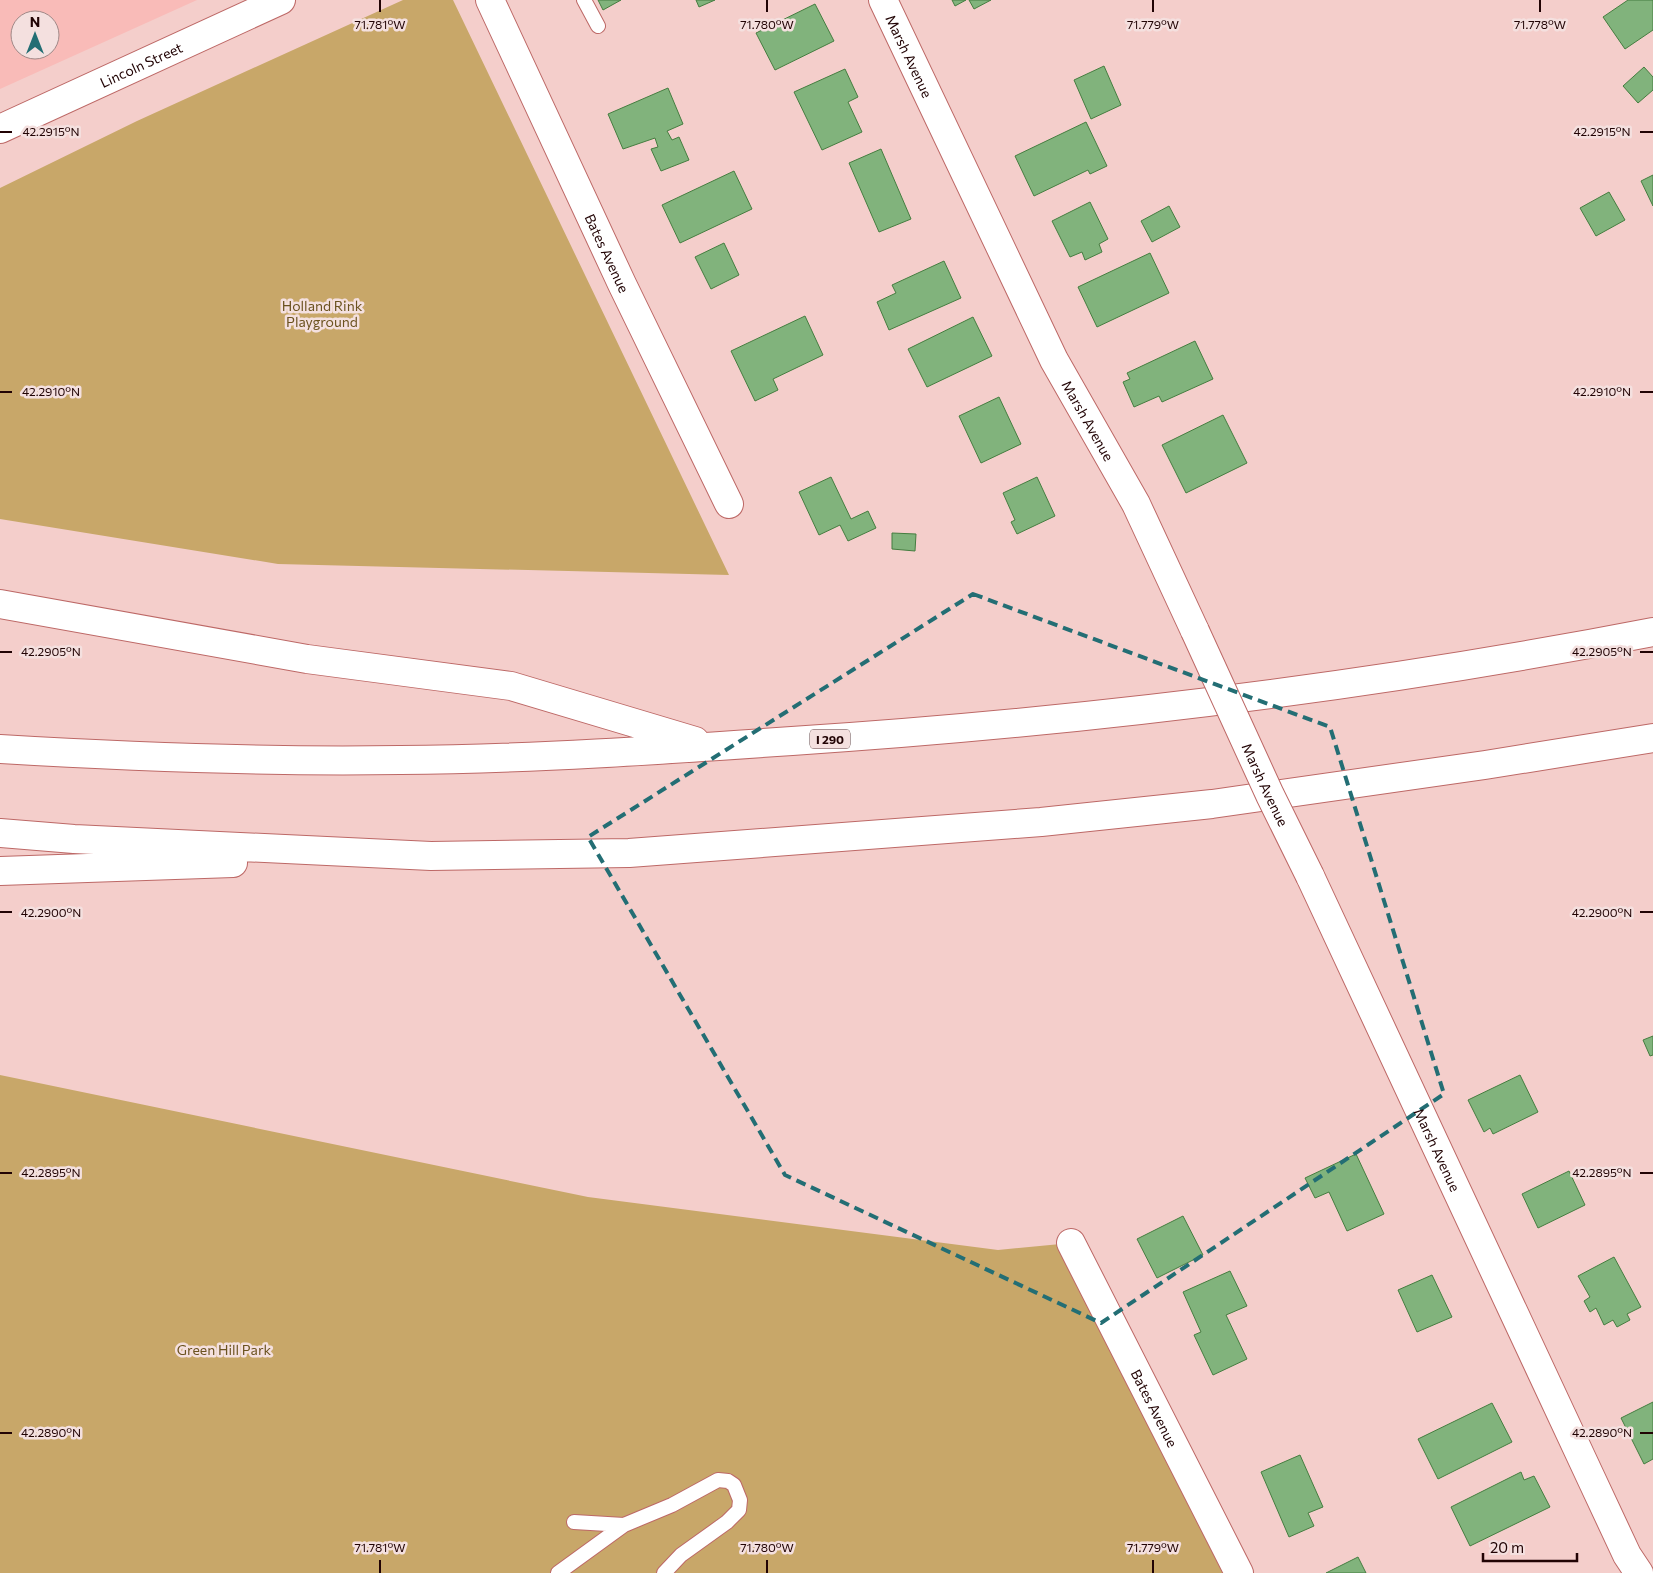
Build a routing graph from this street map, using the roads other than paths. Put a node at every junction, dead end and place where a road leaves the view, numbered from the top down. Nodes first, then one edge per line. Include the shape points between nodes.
1 (280, 0) edge
2 (490, 0) edge
3 (584, 0) edge
4 (883, 0) edge
5 (598, 26) dead end
6 (0, 129) edge
7 (730, 504) dead end
8 (0, 604) edge
9 (1653, 632) edge
10 (1653, 738) edge
11 (713, 747) junction
12 (0, 749) edge
13 (0, 833) edge
14 (431, 856) junction
15 (0, 871) edge
16 (1071, 1243) dead end
17 (574, 1522) dead end
18 (624, 1526) junction
19 (558, 1573) edge
20 (664, 1573) edge
21 (1239, 1573) edge
22 (1639, 1573) edge

1 - 6 main road, Lincoln Street
2 - 7 main road, Bates Avenue via 622,284
3 - 5 lane
4 - 22 main road, Marsh Avenue, bridge via 1054,360 1136,504 1590,1478
8 - 11 main road via 297,657 511,686
9 - 11 main road, I 290 via 1530,656 1168,707 950,731
10 - 14 main road via 1212,804 1041,822 629,853
11 - 12 main road, I 290 via 402,760 235,760
13 - 14 main road
14 - 15 main road
16 - 21 main road, Bates Avenue
17 - 18 lane
18 - 19 lane
18 - 20 lane via 718,1480 734,1485 740,1500 739,1510 681,1555

